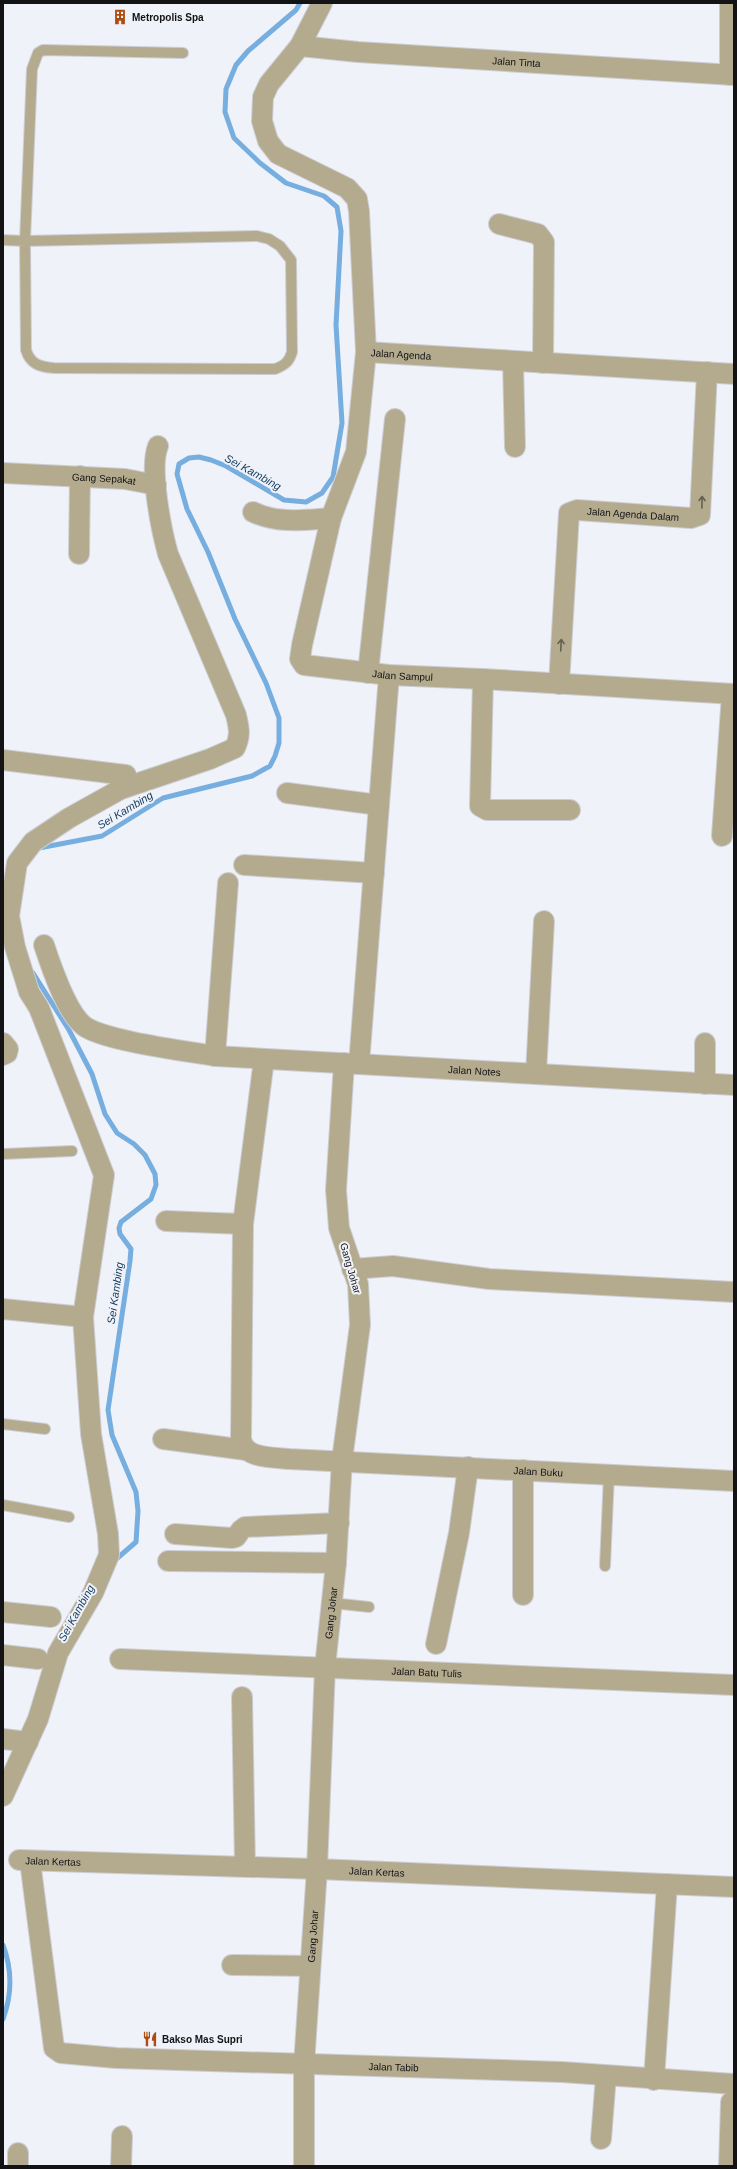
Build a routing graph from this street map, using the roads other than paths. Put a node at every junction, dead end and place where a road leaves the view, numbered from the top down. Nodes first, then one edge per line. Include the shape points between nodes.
1 (322, 3) edge
2 (730, 3) edge
3 (300, 46) junction
4 (183, 53) dead end
5 (732, 75) edge
6 (499, 224) dead end
7 (3, 240) edge
8 (25, 241) junction
9 (366, 352) junction
10 (513, 361) junction
11 (543, 363) junction
12 (707, 372) junction
13 (734, 374) edge
14 (395, 419) dead end
15 (158, 446) dead end
16 (515, 447) dead end
17 (3, 473) edge
18 (80, 476) junction
19 (156, 485) junction
20 (253, 512) dead end
21 (331, 518) junction
22 (79, 554) dead end
23 (368, 673) junction
24 (389, 675) junction
25 (483, 679) junction
26 (559, 684) junction
27 (733, 694) edge
28 (3, 760) edge
29 (126, 775) dead end
30 (287, 792) dead end
31 (379, 805) junction
32 (570, 810) dead end
33 (722, 836) dead end
34 (244, 864) dead end
35 (374, 873) junction
36 (228, 883) dead end
37 (544, 921) dead end
38 (44, 945) dead end
39 (3, 1043) edge
40 (706, 1043) dead end
41 (3, 1055) edge
42 (215, 1056) junction
43 (264, 1059) junction
44 (352, 1064) junction
45 (536, 1074) junction
46 (705, 1084) junction
47 (734, 1085) edge
48 (72, 1151) dead end
49 (3, 1154) edge
50 (166, 1220) dead end
51 (243, 1224) junction
52 (352, 1269) junction
53 (734, 1292) edge
54 (3, 1309) edge
55 (83, 1317) junction
56 (3, 1424) edge
57 (45, 1429) dead end
58 (163, 1439) dead end
59 (246, 1450) junction
60 (342, 1460) junction
61 (468, 1467) junction
62 (523, 1470) junction
63 (609, 1474) junction
64 (734, 1481) edge
65 (3, 1504) edge
66 (69, 1517) dead end
67 (339, 1523) junction
68 (175, 1534) dead end
69 (168, 1561) dead end
70 (336, 1563) junction
71 (605, 1566) dead end
72 (523, 1595) dead end
73 (332, 1603) junction
74 (369, 1607) dead end
75 (3, 1612) edge
76 (51, 1617) dead end
77 (436, 1644) dead end
78 (3, 1655) edge
79 (120, 1658) dead end
80 (38, 1659) dead end
81 (325, 1667) junction
82 (734, 1686) edge
83 (242, 1697) dead end
84 (3, 1739) edge
85 (28, 1742) junction
86 (3, 1796) edge
87 (245, 1866) junction
88 (317, 1869) junction
89 (667, 1884) junction
90 (734, 1887) edge
91 (232, 1965) dead end
92 (310, 1966) junction
93 (54, 2048) joint
94 (304, 2064) junction
95 (606, 2076) junction
96 (654, 2080) junction
97 (733, 2093) edge
98 (122, 2136) dead end
99 (601, 2139) dead end
100 (120, 2166) edge
101 (304, 2166) edge
102 (729, 2166) edge

1 - 3 street, Jalan Agenda
2 - 5 street
3 - 5 street, Jalan Tinta via 358,52
3 - 9 street, Jalan Agenda via 269,84 263,97 262,121 268,141 278,154 348,188 357,199
4 - 8 lane via 43,50 38,53 32,69
6 - 11 street via 538,234 544,242
7 - 8 lane
8 - 8 lane via 26,350 28,357 42,368 275,369 289,361 292,352 290,260 280,246 269,239 257,236
9 - 10 street, Jalan Agenda
9 - 21 street via 356,452
10 - 11 street, Jalan Agenda
10 - 16 street
11 - 12 street, Jalan Agenda
12 - 13 street, Jalan Agenda
26 -> 12 street, Jalan Agenda Dalam via 570,513 577,510 692,518 700,515
14 - 23 street
15 - 19 street via 154,455
17 - 18 street, Gang Sepakat
18 - 19 street, Gang Sepakat via 125,479
18 - 22 street
19 - 55 street via 162,533 168,554 236,715 240,729 239,739 235,748 210,759 121,789 33,842 17,863 9,916 29,992 42,1016 104,1175
20 - 21 street via 265,518 289,521
21 - 23 street, Jalan Sampul via 300,659 304,665 311,667
23 - 24 street, Jalan Sampul
24 - 25 street, Jalan Sampul
24 - 31 street, Gang Johar
25 - 26 street, Jalan Sampul
25 - 32 street via 480,806 486,810
26 - 27 street, Jalan Sampul
27 - 33 street
28 - 29 street
30 - 31 street
31 - 35 street, Gang Johar
34 - 35 street
35 - 44 street, Gang Johar
36 - 42 street
37 - 45 street
38 - 42 street, Jalan Notes via 62,992 84,1026 99,1034
39 - 41 street via 8,1049 7,1054
40 - 46 street
42 - 43 street, Jalan Notes
43 - 44 street, Jalan Notes
43 - 51 street
44 - 45 street, Jalan Notes
44 - 52 street, Gang Johar via 336,1190 339,1228
45 - 46 street, Jalan Notes
46 - 47 street, Jalan Notes
48 - 49 lane
50 - 51 street
51 - 59 street via 240,1438
52 - 53 street via 393,1266 489,1279
52 - 60 street, Gang Johar via 358,1284 360,1325
54 - 55 street
55 - 85 street via 91,1434 108,1534 109,1555 93,1594 58,1653 38,1719
56 - 57 lane
58 - 59 street, Jalan Buku
59 - 60 street, Jalan Buku via 253,1454 289,1459
60 - 61 street, Jalan Buku
60 - 67 street, Gang Johar
61 - 62 street, Jalan Buku
61 - 77 street via 459,1533
62 - 63 street, Jalan Buku
62 - 72 street
63 - 64 street, Jalan Buku
63 - 71 lane
65 - 66 lane
67 - 68 street via 245,1527 232,1538
67 - 70 street, Gang Johar
69 - 70 street
70 - 73 street, Gang Johar
73 - 74 lane
73 - 81 street, Gang Johar
75 - 76 street
78 - 80 street
79 - 81 street, Jalan Batu Tulis
81 - 82 street, Jalan Batu Tulis
81 - 88 street, Gang Johar
83 - 87 street
84 - 85 street
85 - 86 street
87 - 88 street, Jalan Kertas
87 - 93 street, Jalan Kertas via 25,1861
88 - 89 street, Jalan Kertas
88 - 92 street, Gang Johar
89 - 90 street, Jalan Kertas
89 - 96 street
91 - 92 street
92 - 94 street, Gang Johar
93 - 94 street, Jalan Tabib via 61,2053 116,2058
94 - 95 street, Jalan Tabib via 562,2072
94 - 101 street, Gang Johar
95 - 96 street, Jalan Tabib
95 - 99 street
96 - 97 street, Jalan Tabib
97 - 102 street
98 - 100 street

